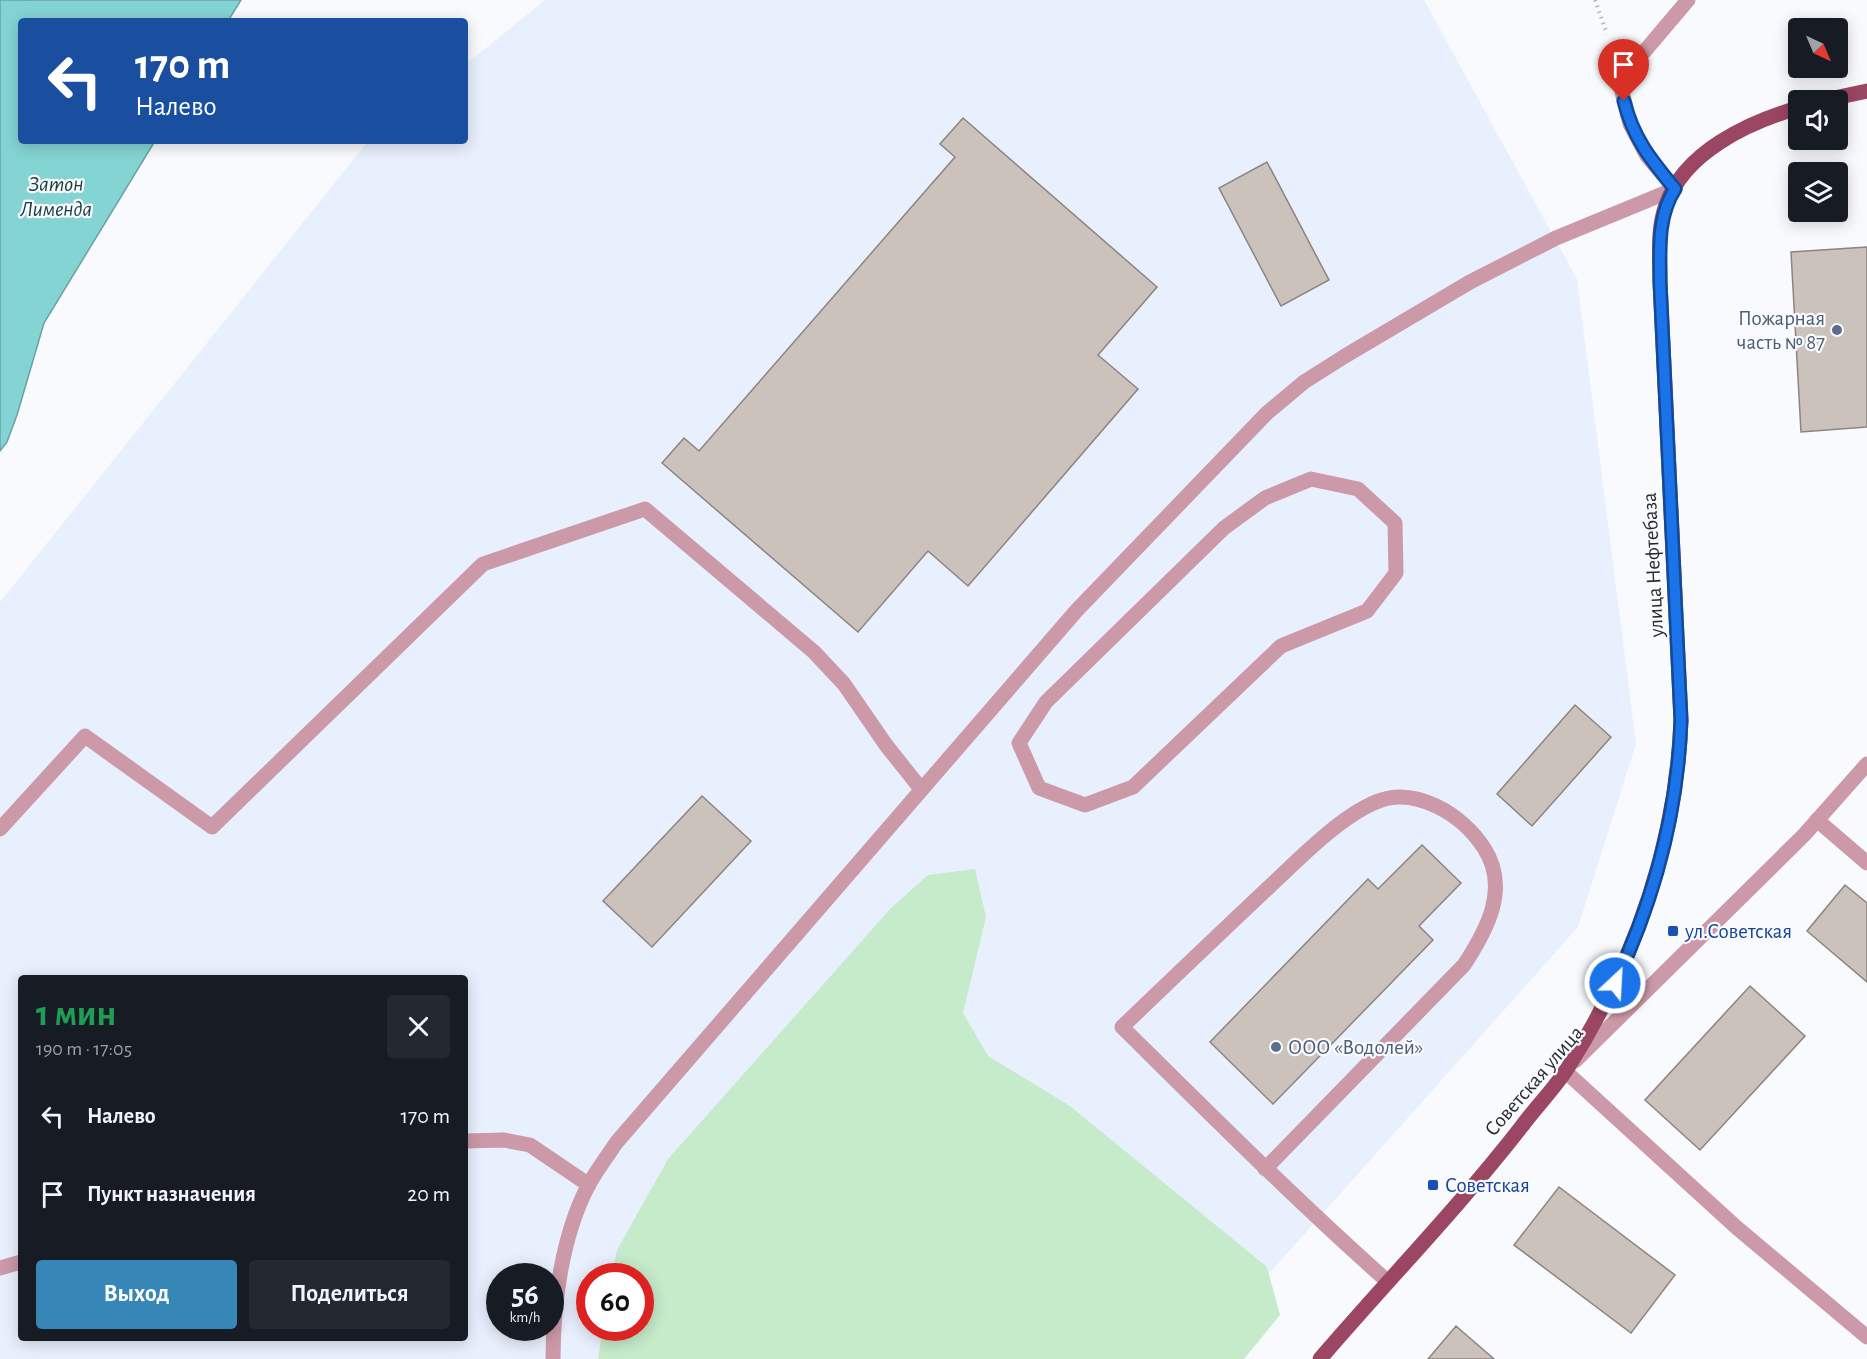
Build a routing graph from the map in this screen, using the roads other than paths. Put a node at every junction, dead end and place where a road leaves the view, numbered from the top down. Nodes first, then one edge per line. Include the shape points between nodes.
1 (1688, 0) edge
2 (1867, 91) edge
3 (1848, 95) edge
4 (1788, 112) edge
5 (1675, 189) junction
6 (1367, 611) joint
7 (1867, 764) edge
8 (921, 789) junction
9 (1818, 820) junction
10 (0, 830) edge
11 (1867, 863) edge
12 (1565, 1071) junction
13 (468, 1141) edge
14 (1265, 1168) junction
15 (589, 1185) junction
16 (18, 1263) edge
17 (0, 1268) edge
18 (1387, 1281) junction
19 (1867, 1337) edge
20 (553, 1359) edge
21 (1320, 1359) edge

1 - 5 street via 1644,52 1613,55 1630,124 1647,156
2 - 3 main road
4 - 5 main road, улица Нефтебаза via 1743,128 1713,147 1688,169
5 - 8 street via 1556,238 1470,282 1304,382 1267,413 1077,610
5 - 12 main road, улица Нефтебаза via 1661,222 1660,273 1680,753 1662,856 1634,943 1605,1004
6 - 6 street via 1396,573 1395,523 1358,489 1311,479 1265,498 1224,528 1046,702 1019,743 1038,788 1085,805 1133,787 1281,646
7 - 9 street, Советская улица
8 - 10 street via 844,684 814,651 645,509 483,564 212,827 85,736
8 - 15 street via 616,1143
9 - 11 street
9 - 12 street, Советская улица
12 - 18 main road, Советская улица via 1462,1198
12 - 19 street via 1736,1227
13 - 15 street via 504,1140 530,1145
14 - 14 street via 1122,1027 1306,852 1351,816 1376,801 1399,796 1420,800 1458,819 1486,850 1497,894 1484,936 1464,965
14 - 18 street
15 - 20 street via 574,1218 564,1264
16 - 17 street
18 - 21 main road, Советская улица

